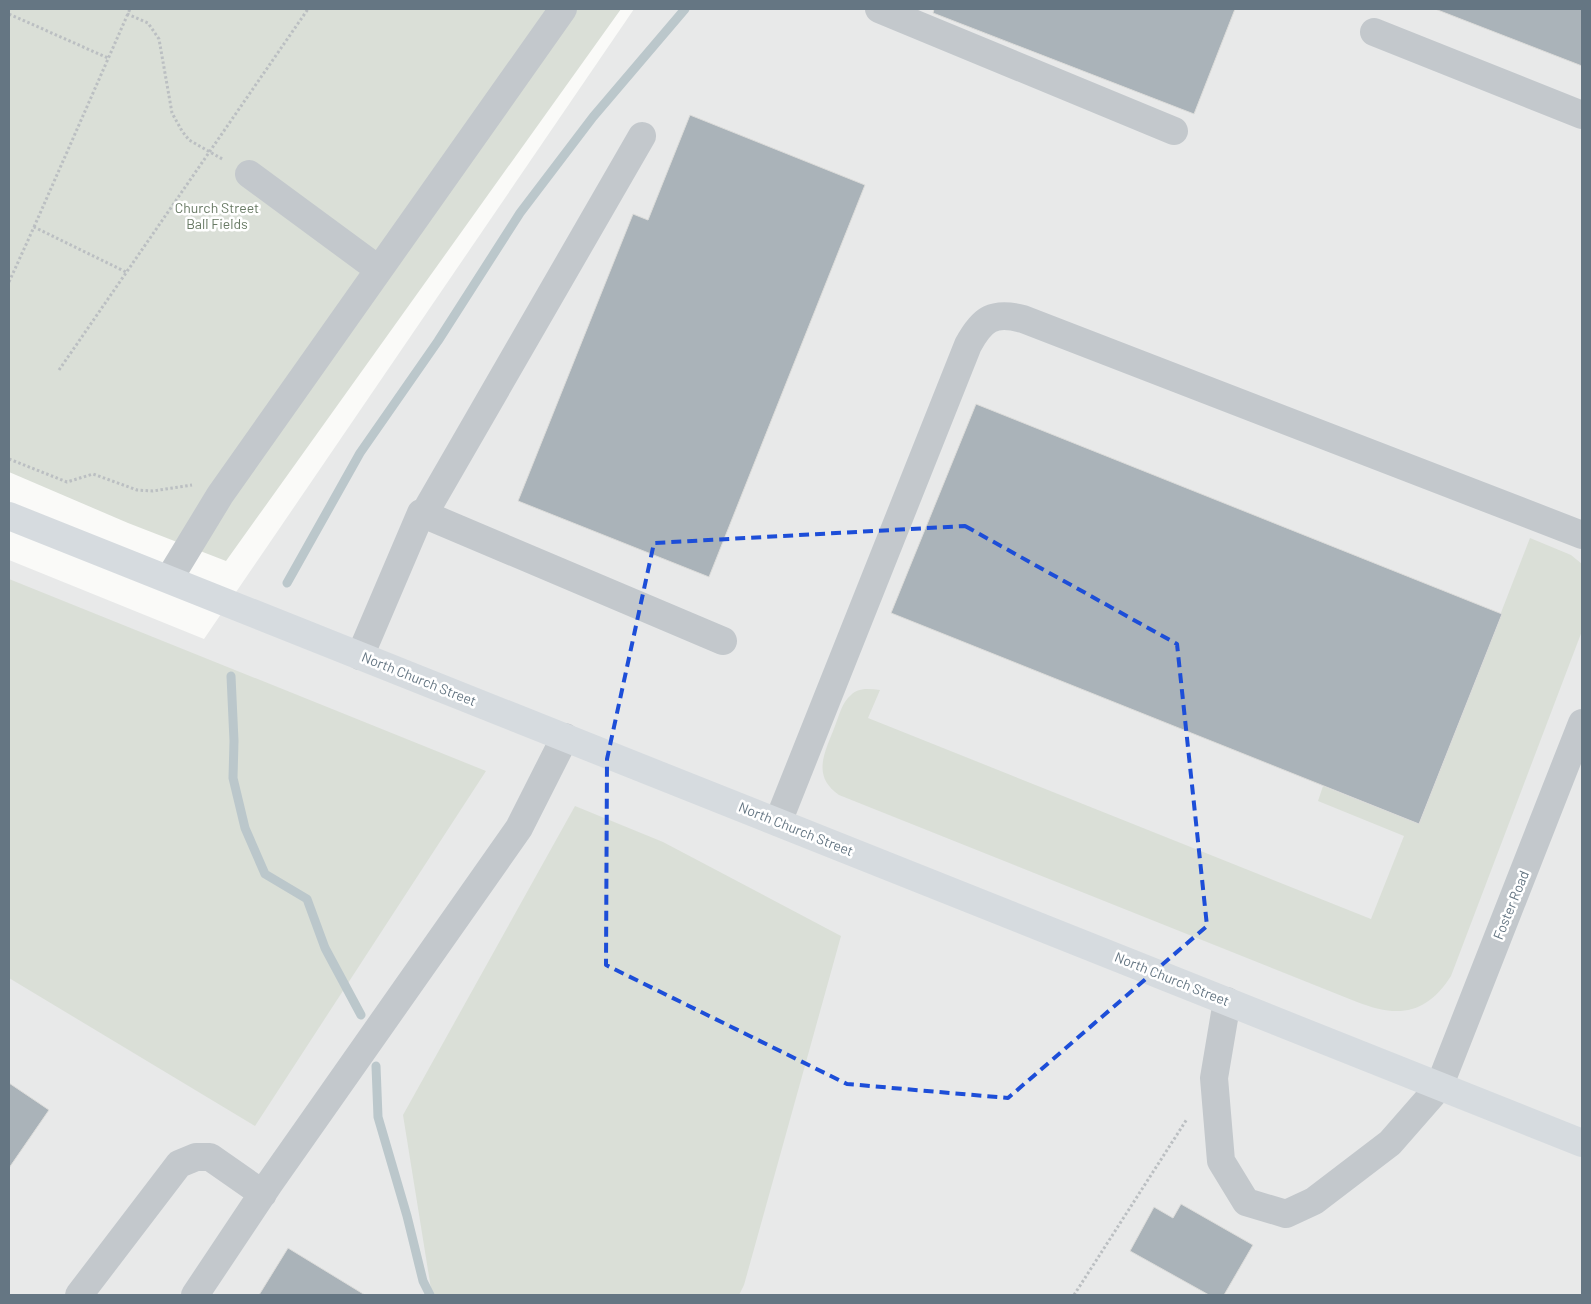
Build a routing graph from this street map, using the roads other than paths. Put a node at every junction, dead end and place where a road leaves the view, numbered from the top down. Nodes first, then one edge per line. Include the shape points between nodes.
1 (564, 9) edge
2 (878, 9) edge
3 (1374, 32) dead end
4 (1582, 114) edge
5 (1174, 131) dead end
6 (642, 136) dead end
7 (249, 174) dead end
8 (378, 269) junction
9 (424, 514) junction
10 (9, 516) edge
11 (1582, 535) edge
12 (169, 579) junction
13 (723, 641) dead end
14 (360, 656) junction
15 (1582, 723) edge
16 (565, 737) junction
17 (778, 822) junction
18 (1227, 1001) junction
19 (1439, 1087) junction
20 (1582, 1144) edge
21 (263, 1194) junction
22 (79, 1295) edge
23 (195, 1295) edge

1 - 8 street
2 - 5 street
3 - 4 street
6 - 9 street
7 - 8 street
8 - 12 street via 220,495
9 - 13 street
9 - 14 street via 421,513
10 - 12 main road, North Church Street
11 - 17 street via 1023,320 1003,316 992,318 976,330 968,345
12 - 14 main road, North Church Street
14 - 16 main road, North Church Street
15 - 19 street, Foster Road
16 - 17 main road, North Church Street
16 - 21 street via 519,828
17 - 18 main road, North Church Street
18 - 19 main road, North Church Street
18 - 19 street, Foster Road via 1214,1078 1221,1161 1246,1202 1286,1214 1314,1201 1390,1143
19 - 20 main road, North Church Street
21 - 22 street via 210,1157 196,1157 179,1164
21 - 23 street

